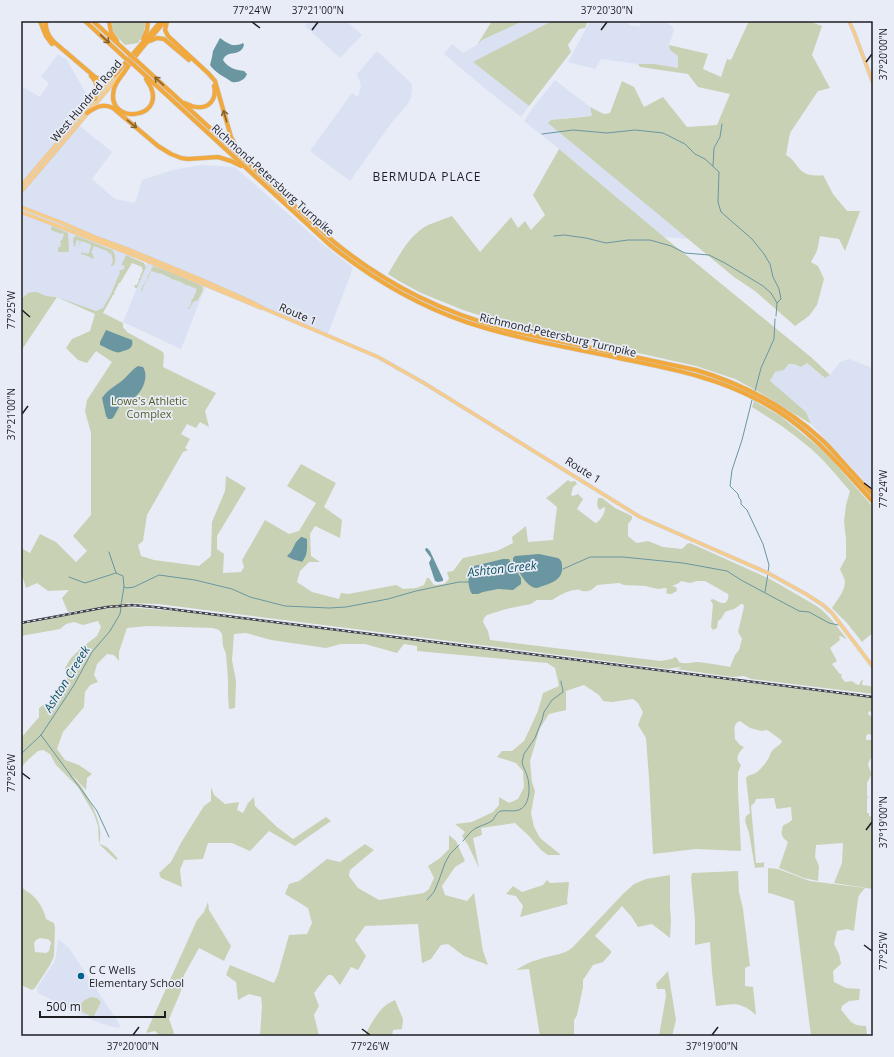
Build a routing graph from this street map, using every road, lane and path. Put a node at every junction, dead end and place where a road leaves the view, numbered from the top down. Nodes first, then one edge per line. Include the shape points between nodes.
1 (40, 21) edge
2 (46, 21) edge
3 (85, 21) edge
4 (93, 21) edge
5 (109, 21) edge
6 (148, 21) edge
7 (161, 21) edge
8 (166, 21) edge
9 (849, 21) edge
10 (148, 42) junction
11 (120, 46) junction
12 (134, 53) junction
13 (128, 65) junction
14 (141, 72) junction
15 (115, 75) junction
16 (873, 83) edge
17 (95, 99) junction
18 (180, 101) junction
19 (88, 113) junction
20 (79, 118) junction
21 (69, 136) junction
22 (54, 147) junction
23 (248, 163) junction
24 (41, 169) junction
25 (248, 170) junction
26 (21, 186) edge
27 (21, 192) edge
28 (21, 208) edge
29 (21, 212) edge
30 (265, 309) junction
31 (873, 495) edge
32 (873, 502) edge
33 (873, 667) edge

1 - 17 highway via 49,41 95,81 98,89
2 - 15 highway via 46,30 51,39 95,77 105,80
3 -> 14 highway, Richmond-Petersburg Turnpike, bridge
4 - 11 highway, Richmond-Petersburg Turnpike
5 - 11 highway via 111,32
6 - 12 highway via 146,34
7 - 12 highway, West Hundred Road
8 - 10 highway, West Hundred Road
23 -> 8 highway via 233,141 215,81 168,36 165,30
9 - 16 main road
10 - 13 highway, West Hundred Road
10 - 18 highway via 157,38 166,41 213,82 215,96 208,105 195,107
18 -> 11 highway, Richmond-Petersburg Turnpike, bridge
12 - 15 highway, West Hundred Road
13 - 14 highway via 116,86 113,98 117,107 127,114 142,113 151,103 152,90
13 - 19 main road, West Hundred Road
14 - 25 highway, Richmond-Petersburg Turnpike
15 - 17 main road, West Hundred Road
17 - 20 main road, West Hundred Road
18 - 23 highway, Richmond-Petersburg Turnpike
19 - 21 main road, West Hundred Road
19 -> 25 highway via 99,106 110,106 170,154 188,159 222,158
20 - 21 main road
20 - 22 main road, West Hundred Road
21 - 24 main road, West Hundred Road
22 - 24 main road
22 - 26 main road, West Hundred Road
23 - 31 highway, Richmond-Petersburg Turnpike via 334,242 402,288 451,311 492,326 720,377 763,397 809,428
24 - 27 main road, West Hundred Road
25 - 32 highway, Richmond-Petersburg Turnpike via 352,262 416,301 479,326 513,336 705,377 728,386 753,397 792,420 830,454
28 - 30 main road, Route 1 via 220,287
29 - 30 main road, Route 1
30 - 33 main road, Route 1 via 378,357 640,517 762,570 806,594 832,613

